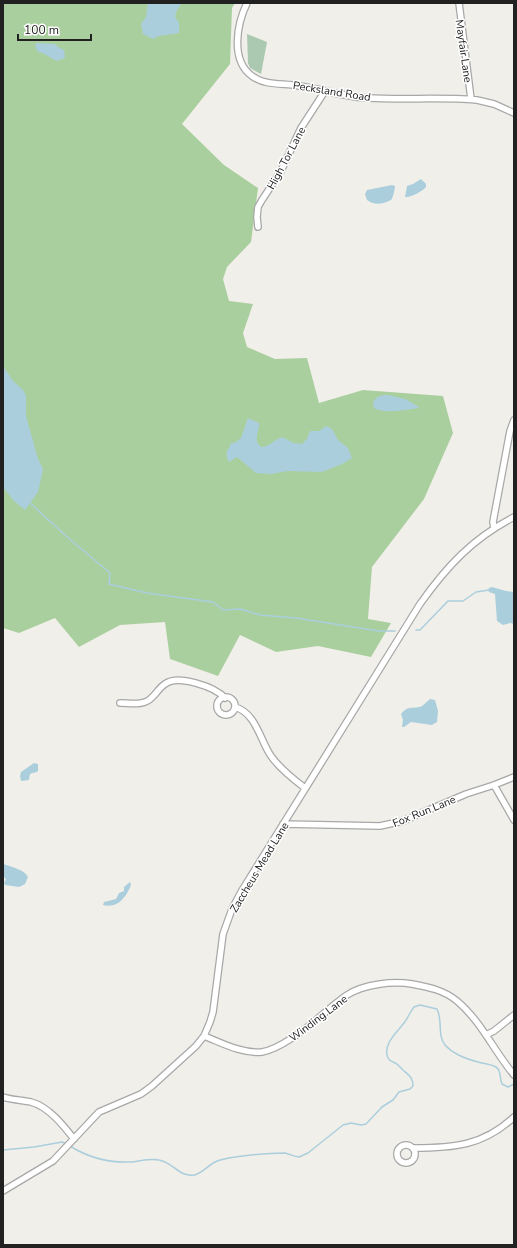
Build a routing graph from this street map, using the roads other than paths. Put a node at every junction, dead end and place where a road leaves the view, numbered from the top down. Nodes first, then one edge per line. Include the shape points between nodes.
1 (247, 3) edge
2 (459, 3) edge
3 (325, 91) junction
4 (470, 99) junction
5 (514, 113) edge
6 (258, 227) dead end
7 (514, 420) edge
8 (514, 517) edge
9 (494, 528) junction
10 (225, 698) junction
11 (120, 703) dead end
12 (235, 707) junction
13 (514, 777) edge
14 (494, 785) junction
15 (306, 788) junction
16 (514, 820) edge
17 (283, 824) junction
18 (514, 1015) edge
19 (486, 1035) junction
20 (204, 1036) junction
21 (514, 1076) edge
22 (3, 1097) edge
23 (514, 1117) edge
24 (73, 1140) junction
25 (413, 1148) dead end
26 (3, 1191) edge

1 - 3 street, Pecksland Road via 241,17 238,48 241,62 248,73 264,82
2 - 4 street, Mayfair Lane
3 - 4 street, Pecksland Road via 366,98
3 - 6 street, High Tor Lane via 301,128 278,176 258,207
4 - 5 street, Pecksland Road
7 - 9 street
8 - 9 street, Zaccheus Mead Lane
9 - 15 street, Zaccheus Mead Lane via 452,562 434,583
10 - 11 street via 217,690 203,685 172,681 166,683 145,702
10 - 12 street via 231,699
10 - 12 street via 220,699 217,704 221,714 231,714
12 - 15 street via 243,710 251,719 271,757
13 - 14 street, Fox Run Lane
14 - 16 street
14 - 17 street, Fox Run Lane via 390,825
15 - 17 street, Zaccheus Mead Lane
17 - 20 street, Zaccheus Mead Lane via 241,892 227,921 220,953 213,1012
18 - 19 street
19 - 20 street, Winding Lane via 467,1010 448,995 426,986 396,982 376,985 349,994 299,1034 281,1046 263,1052 232,1047
19 - 21 street, Winding Lane
20 - 24 street, Zaccheus Mead Lane via 152,1086 141,1094 99,1112
22 - 24 street via 41,1106 50,1112
23 - 25 street via 500,1128 461,1146
24 - 26 street, Zaccheus Mead Lane via 47,1165

